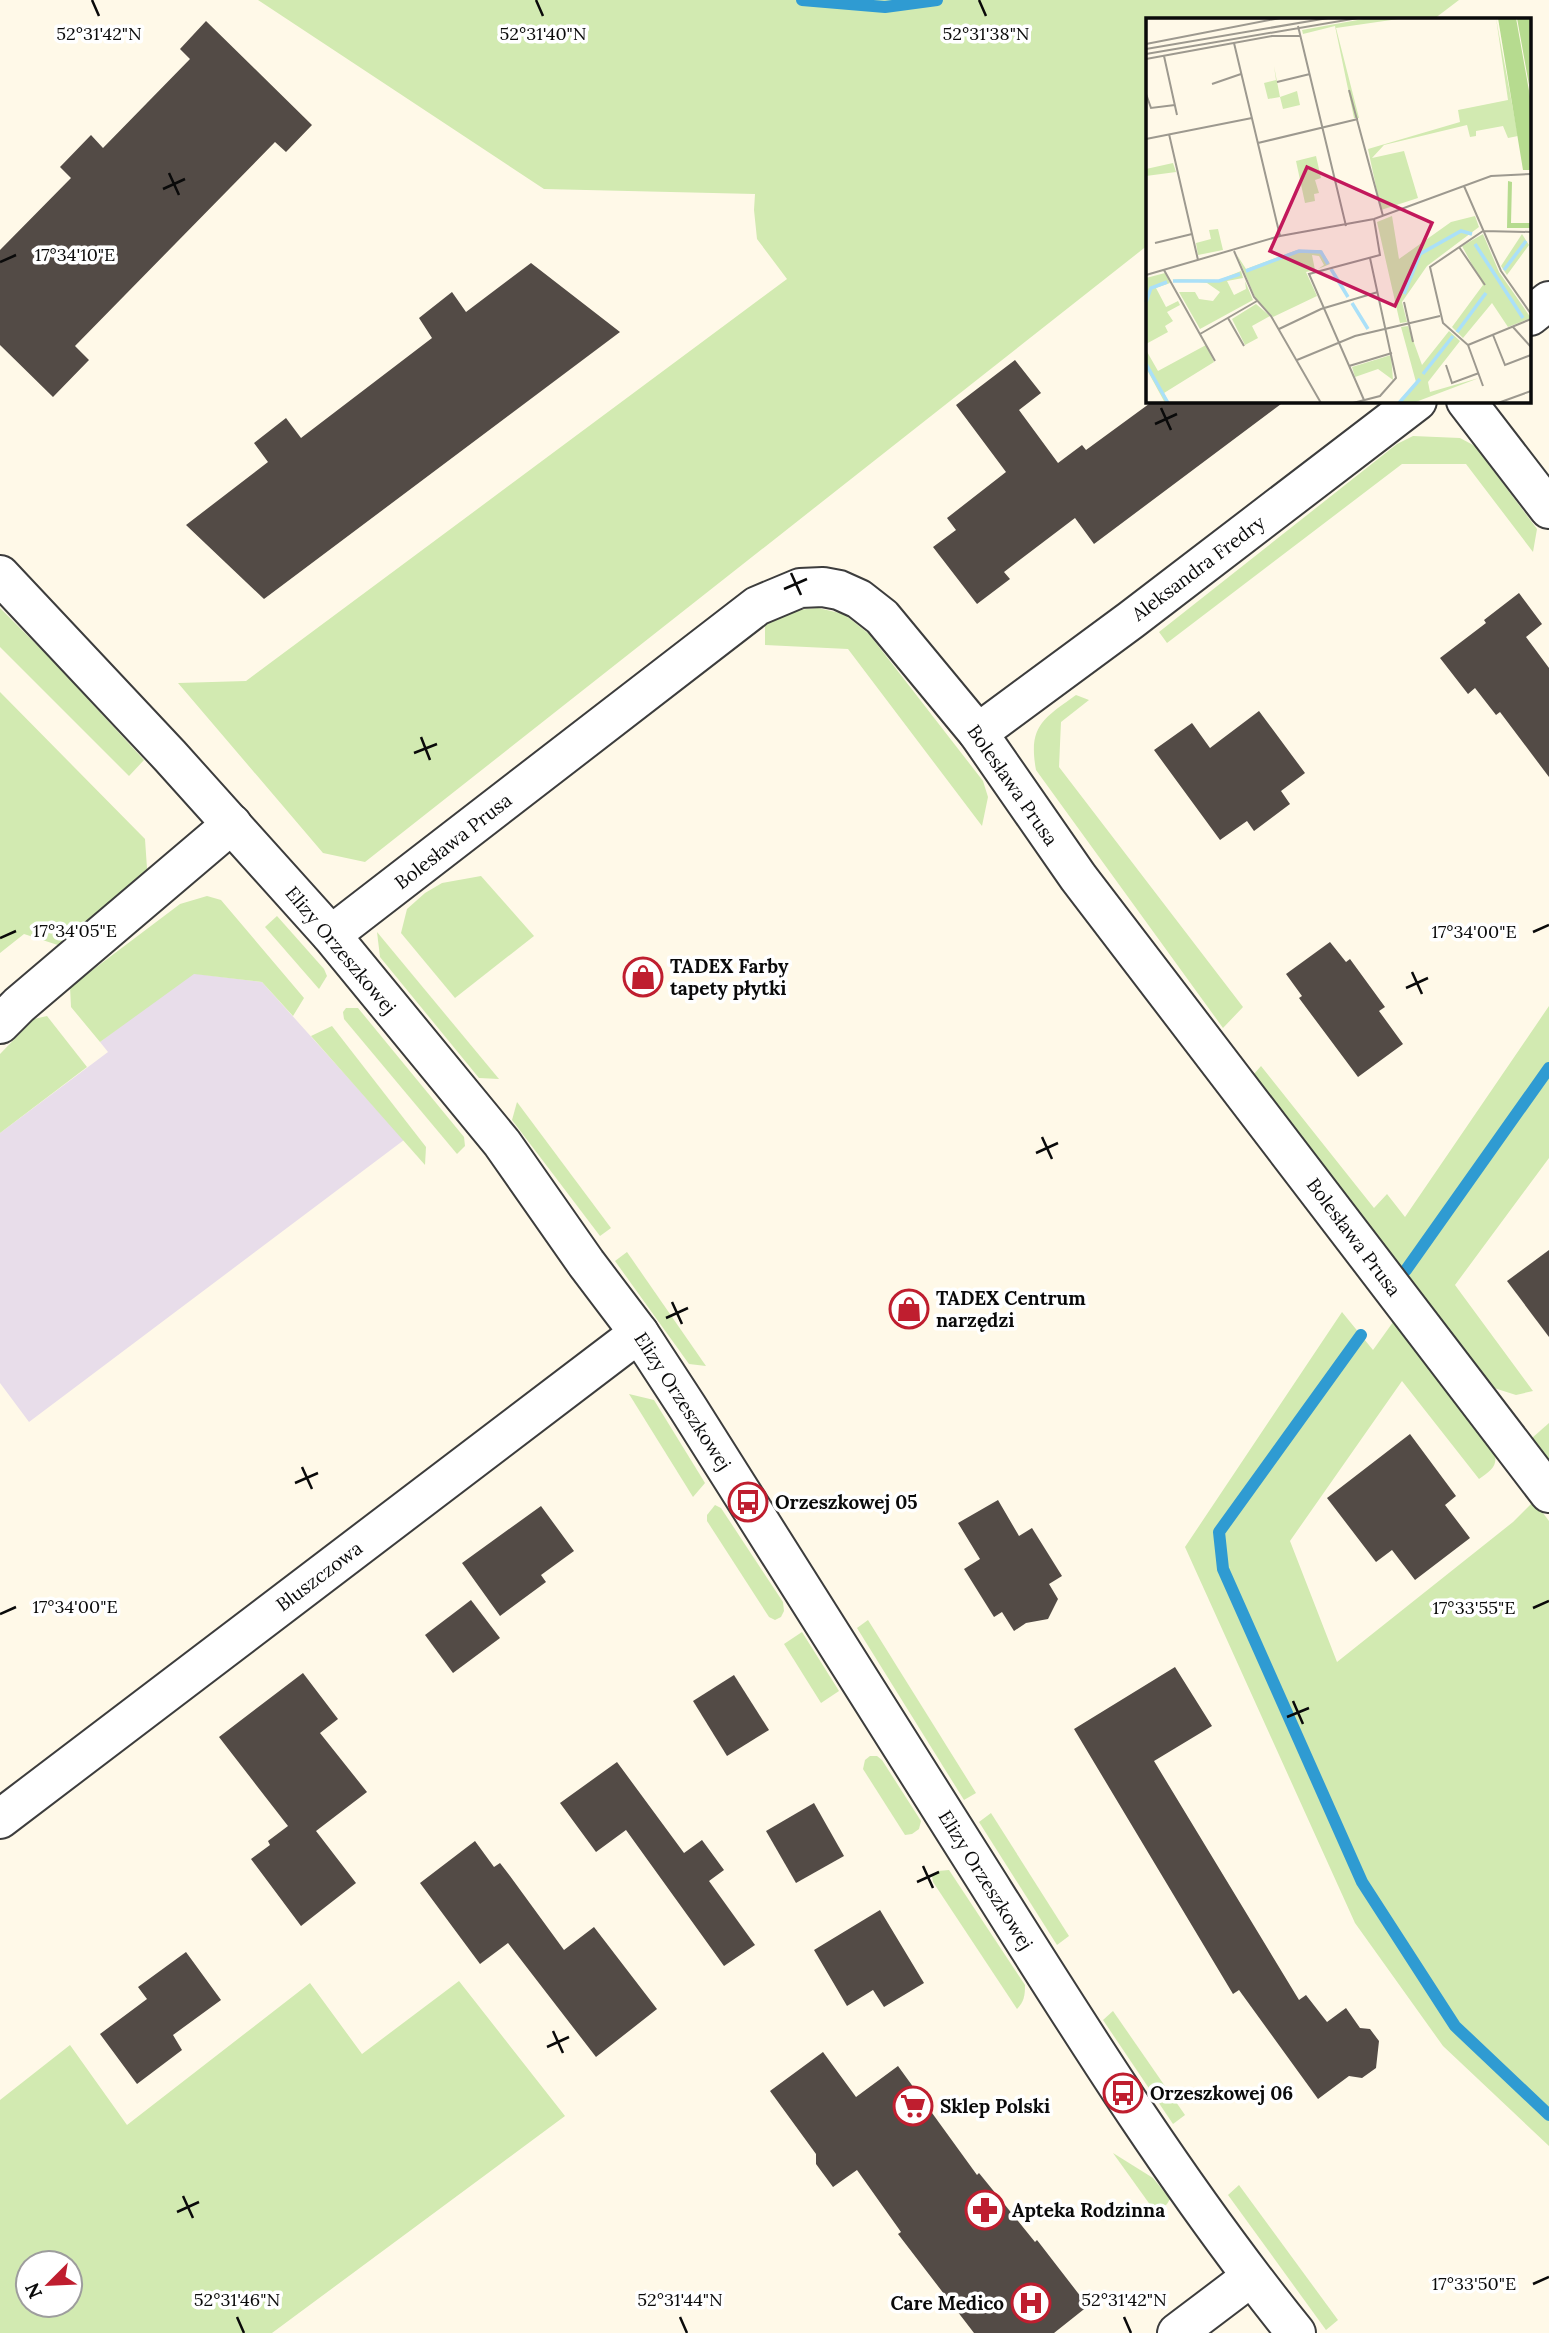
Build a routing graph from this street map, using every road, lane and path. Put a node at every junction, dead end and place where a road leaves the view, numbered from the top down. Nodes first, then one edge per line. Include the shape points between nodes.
1 (1549, 301) edge
2 (1532, 314) edge
3 (1417, 402) edge
4 (1467, 402) edge
5 (1549, 509) edge
6 (0, 575) edge
7 (978, 733) junction
8 (232, 824) junction
9 (331, 936) junction
10 (0, 1024) edge
11 (639, 1334) junction
12 (1549, 1493) edge
13 (0, 1819) edge
14 (1251, 2277) junction
15 (1177, 2333) edge
16 (1296, 2333) edge

1 - 2 street
3 - 7 street, Aleksandra Fredry
4 - 5 street
6 - 8 street, Elizy Orzeszkowej
7 - 9 street, Bolesława Prusa via 882,617 839,590 800,588 757,606
7 - 12 street, Bolesława Prusa via 1078,877
8 - 9 street, Elizy Orzeszkowej
8 - 10 street
9 - 11 street, Elizy Orzeszkowej via 502,1143
11 - 13 street, Bluszczowa
11 - 14 street, Elizy Orzeszkowej via 1058,1995
14 - 15 street
14 - 16 street, Elizy Orzeszkowej

